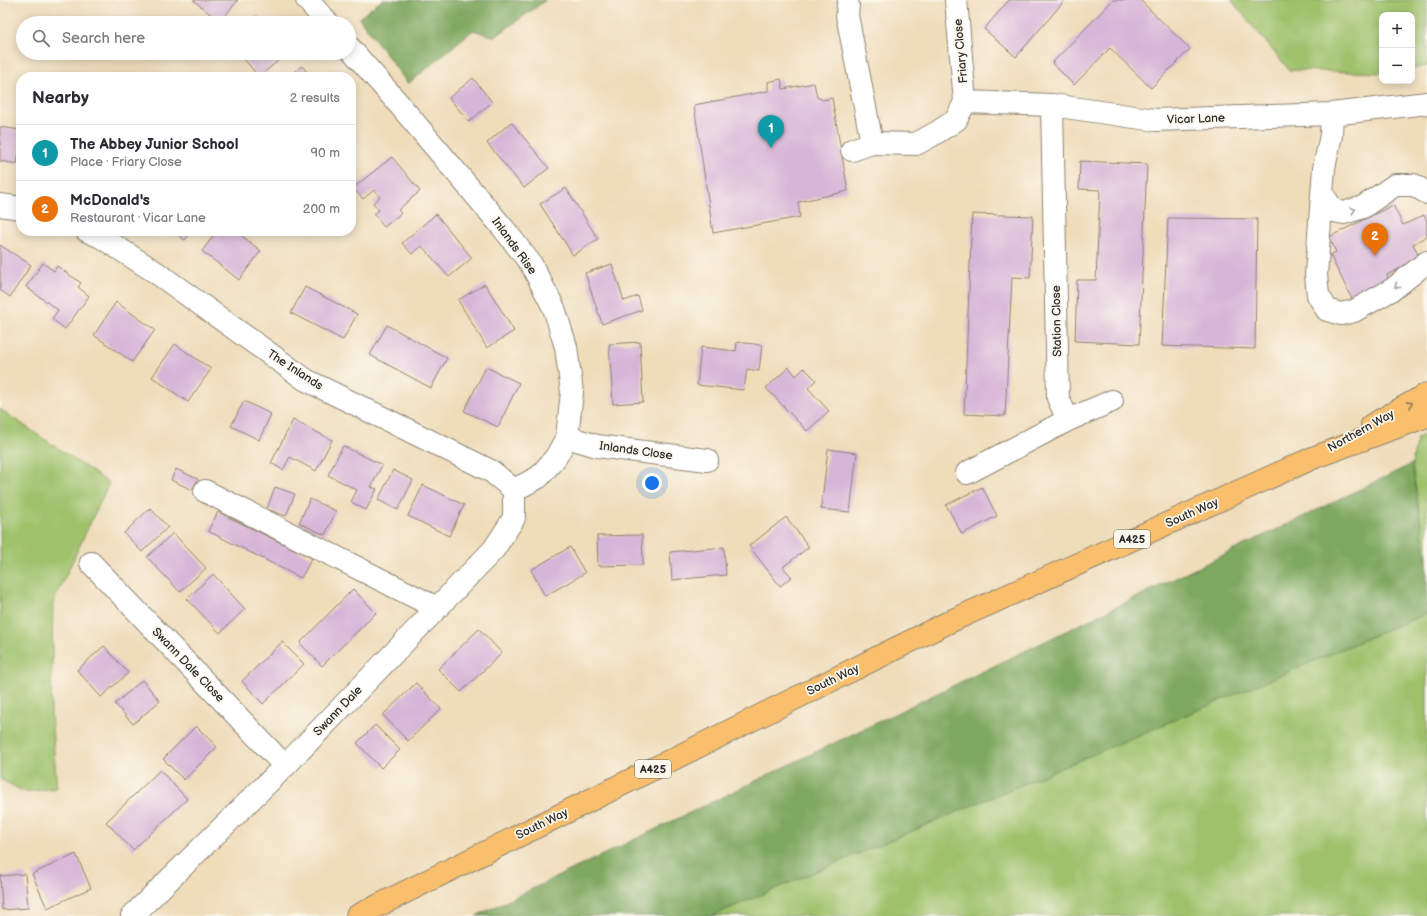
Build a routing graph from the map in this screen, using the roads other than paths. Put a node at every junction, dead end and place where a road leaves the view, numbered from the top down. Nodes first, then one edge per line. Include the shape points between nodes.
1 (307, 0) edge
2 (956, 0) edge
3 (848, 5) dead end
4 (322, 16) edge
5 (356, 55) edge
6 (965, 102) junction
7 (1427, 103) edge
8 (1052, 105) junction
9 (1332, 114) junction
10 (1427, 192) edge
11 (1323, 195) junction
12 (0, 205) edge
13 (16, 207) edge
14 (99, 236) edge
15 (1427, 262) edge
16 (1427, 394) edge
17 (1112, 401) dead end
18 (1427, 416) edge
19 (1068, 420) junction
20 (566, 437) junction
21 (1315, 457) junction
22 (707, 460) dead end
23 (967, 473) dead end
24 (514, 490) junction
25 (205, 491) dead end
26 (91, 563) dead end
27 (437, 608) junction
28 (285, 766) junction
29 (132, 916) edge
30 (357, 916) edge

1 - 4 street
2 - 6 street, Friary Close
3 - 6 street via 862,146 916,144 956,120
5 - 20 street, Inlands Rise via 404,109 531,264 554,308 566,347 572,392
6 - 8 street, Vicar Lane
7 - 9 street, Vicar Lane
8 - 9 street, Vicar Lane via 1155,120
8 - 19 street, Station Close via 1058,398
9 - 11 street
11 -> 10 street via 1334,211 1344,213 1363,207 1395,185 1414,185
15 -> 11 street via 1393,289 1354,311 1341,314 1327,310 1318,295 1316,275
12 - 13 street
14 - 24 street, The Inlands via 156,273 306,380 491,471
21 -> 16 main road, Northern Way / A425
17 - 19 street
18 - 21 main road, Northern Way / A425
19 - 23 street
20 - 22 street, Inlands Close via 597,446
20 - 24 street, Inlands Rise via 556,457 539,477
21 - 30 main road, South Way / A425 via 949,622
24 - 27 street, Swann Dale via 514,518 494,549
25 - 27 street
26 - 28 street, Swann Dale Close
27 - 28 street, Swann Dale
28 - 29 street, Swann Dale

